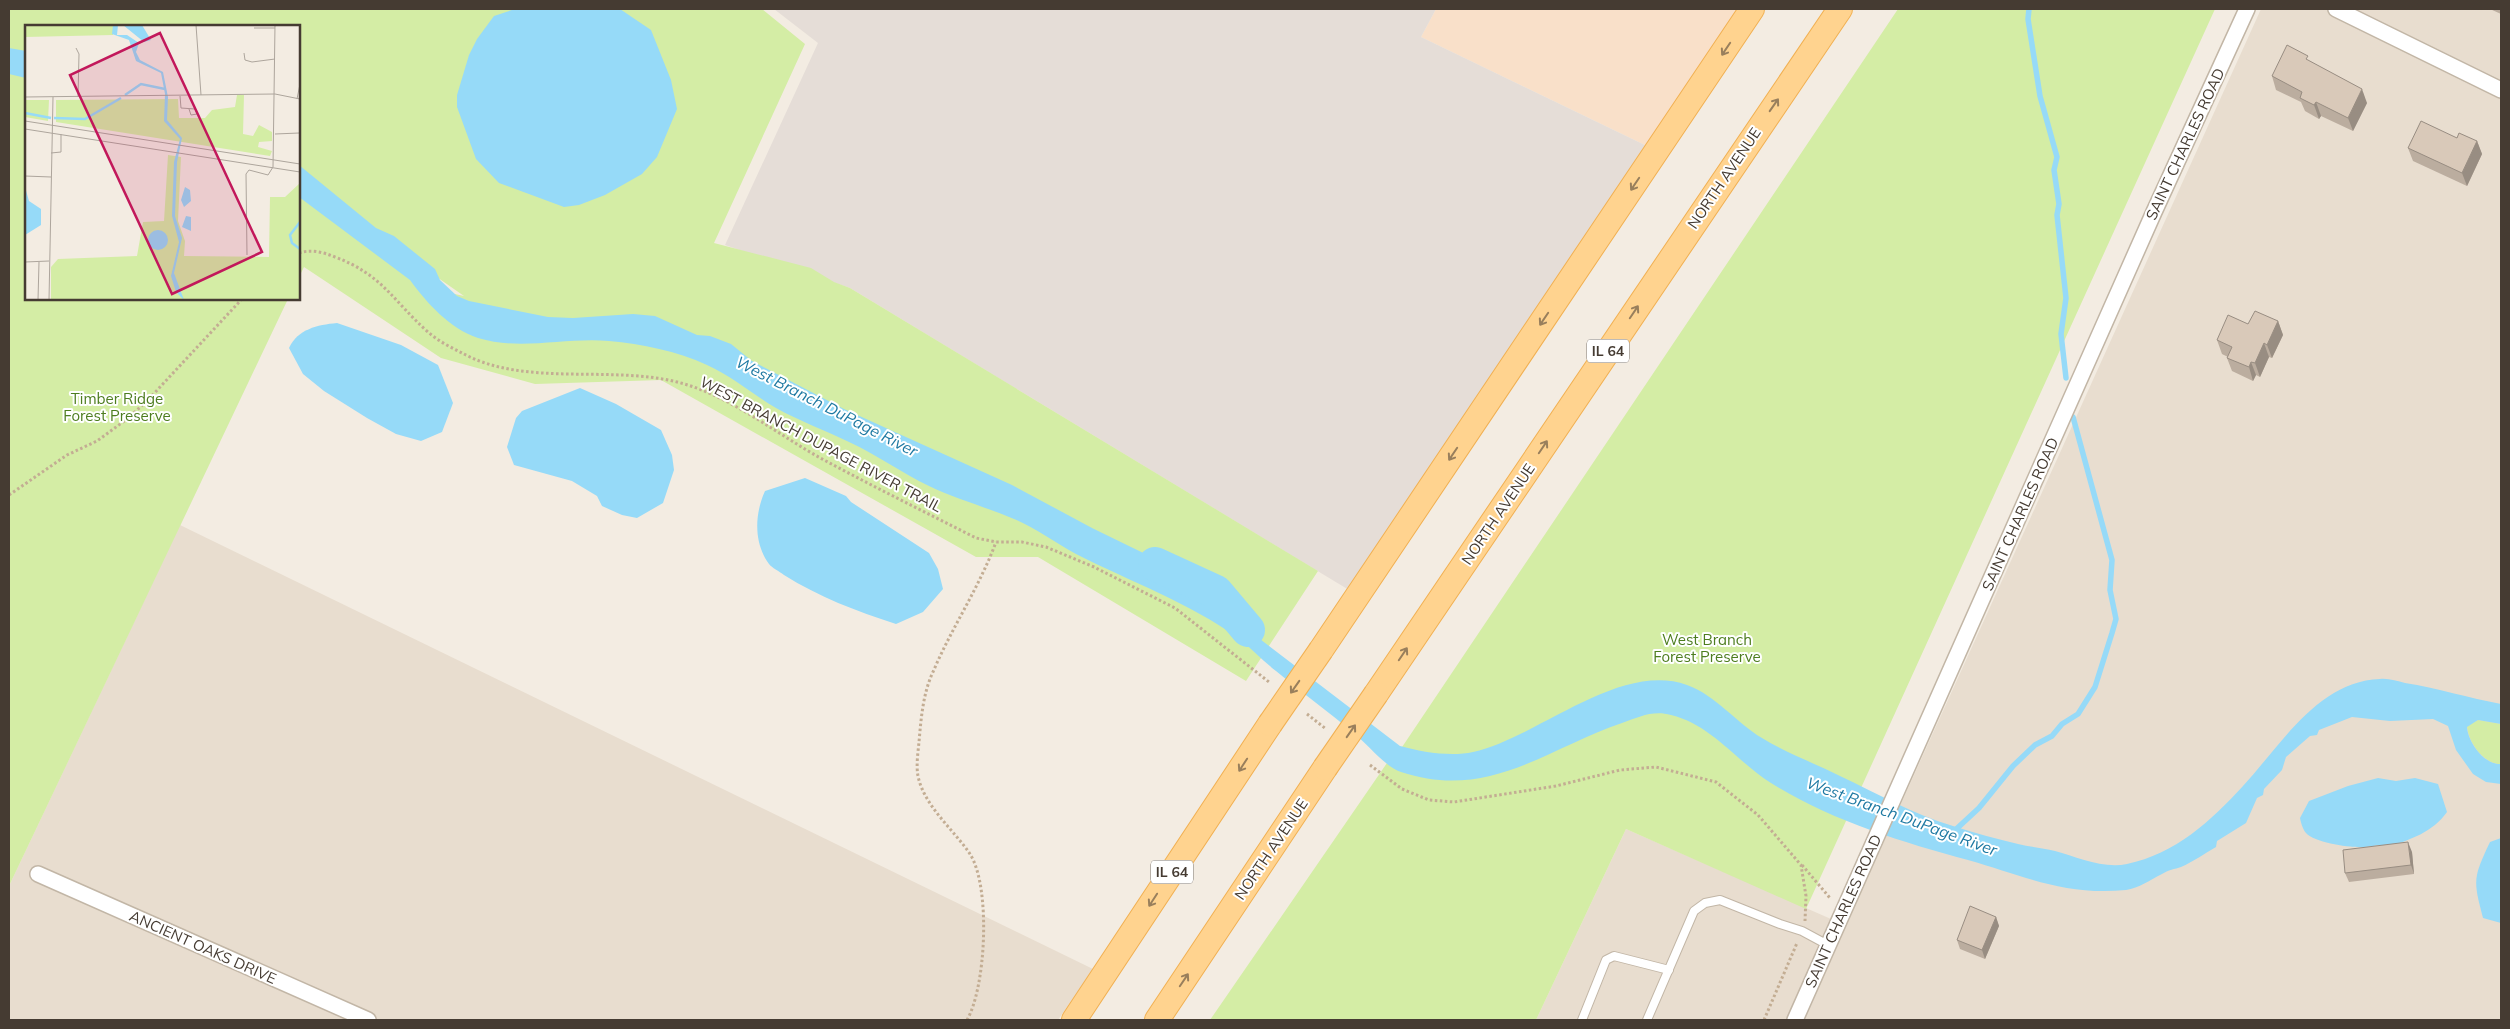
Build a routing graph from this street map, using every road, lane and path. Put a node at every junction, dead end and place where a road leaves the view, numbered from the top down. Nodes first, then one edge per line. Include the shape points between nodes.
1 (1752, 9) edge
2 (1840, 9) edge
3 (2247, 9) edge
4 (2336, 9) edge
5 (2501, 90) edge
6 (300, 253) edge
7 (241, 300) edge
8 (9, 495) edge
9 (996, 542) junction
10 (1268, 682) dead end
11 (1307, 714) dead end
12 (1332, 734) dead end
13 (1370, 765) dead end
14 (1801, 865) junction
15 (38, 874) dead end
16 (1842, 912) junction
17 (1802, 930) junction
18 (1828, 944) junction
19 (1669, 970) junction
20 (368, 1020) edge
21 (967, 1020) edge
22 (1074, 1020) edge
23 (1157, 1020) edge
24 (1582, 1020) edge
25 (1647, 1020) edge
26 (1764, 1020) edge
27 (1795, 1020) edge

1 -> 22 main road, IL 64, bridge
23 -> 2 main road, NORTH AVENUE / IL 64, bridge
3 - 16 street, SAINT CHARLES ROAD
4 - 5 street
6 - 9 path, WEST BRANCH DUPAGE RIVER TRAIL via 323,252 367,272 382,283 429,333 488,365 522,372 635,375 677,382 707,392 823,460 976,538
7 - 8 path via 147,401 97,441 67,455
9 - 10 path, WEST BRANCH DUPAGE RIVER TRAIL via 1022,542 1046,547 1175,608
9 - 21 path via 982,578 932,673 921,716 918,754 918,776 926,794 970,854 978,871 984,940 978,984
11 - 12 path
13 - 14 path via 1402,789 1429,800 1454,802 1556,786 1620,770 1656,767 1691,774 1716,782 1734,795 1758,815
14 - 16 path
14 - 17 path via 1807,916
15 - 20 street, ANCIENT OAKS DRIVE
16 - 18 street, SAINT CHARLES ROAD
17 - 18 lane
17 - 19 lane via 1714,900 1694,911
17 - 26 path
18 - 27 street, SAINT CHARLES ROAD
19 - 24 lane via 1614,956 1606,960
19 - 25 lane

